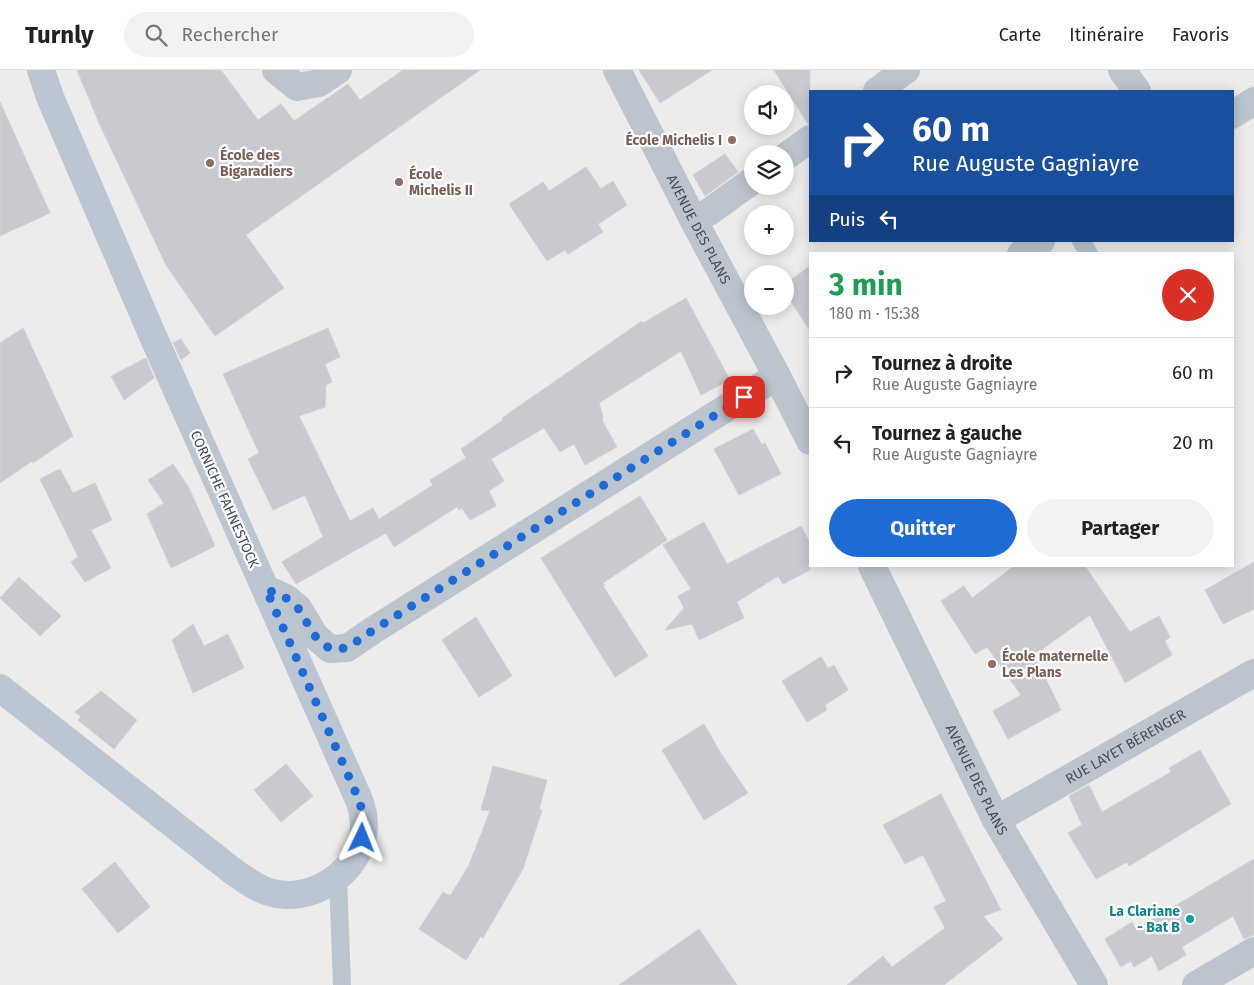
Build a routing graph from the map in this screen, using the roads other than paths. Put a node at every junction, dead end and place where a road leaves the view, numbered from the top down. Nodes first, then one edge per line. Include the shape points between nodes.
1 (41, 70) edge
2 (276, 70) edge
3 (338, 70) edge
4 (617, 70) edge
5 (906, 70) edge
6 (1122, 70) edge
7 (878, 90) edge
8 (1136, 90) edge
9 (1254, 101) edge
10 (1234, 114) edge
11 (809, 140) edge
12 (794, 151) edge
13 (744, 187) edge
14 (709, 212) dead end
15 (1039, 242) edge
16 (1024, 252) edge
17 (778, 376) junction
18 (803, 408) edge
19 (809, 436) edge
20 (872, 567) edge
21 (266, 589) junction
22 (1254, 673) edge
23 (0, 688) edge
24 (996, 820) junction
25 (338, 878) junction
26 (1254, 951) edge
27 (342, 985) edge
28 (1094, 985) edge
29 (1196, 985) edge

1 - 21 main road, CORNICHE FAHNESTOCK via 152,334
2 - 3 street via 297,87 319,83
4 - 17 street, AVENUE DES PLANS
5 - 7 street
6 - 8 street
9 - 10 street
11 - 12 street
13 - 14 street
15 - 16 street
17 - 18 street, AVENUE DES PLANS
17 - 21 street via 347,648 330,649 315,636 298,608
18 - 19 street, AVENUE DES PLANS
20 - 24 street, AVENUE DES PLANS
21 - 25 main road, CORNICHE FAHNESTOCK via 362,811 362,838 354,858
22 - 24 street, RUE LAYET BÉRENGER
23 - 25 main road, CORNICHE FAHNESTOCK via 248,881 267,891 287,894 305,893
24 - 28 street, AVENUE DES PLANS
25 - 27 lane
26 - 29 street

